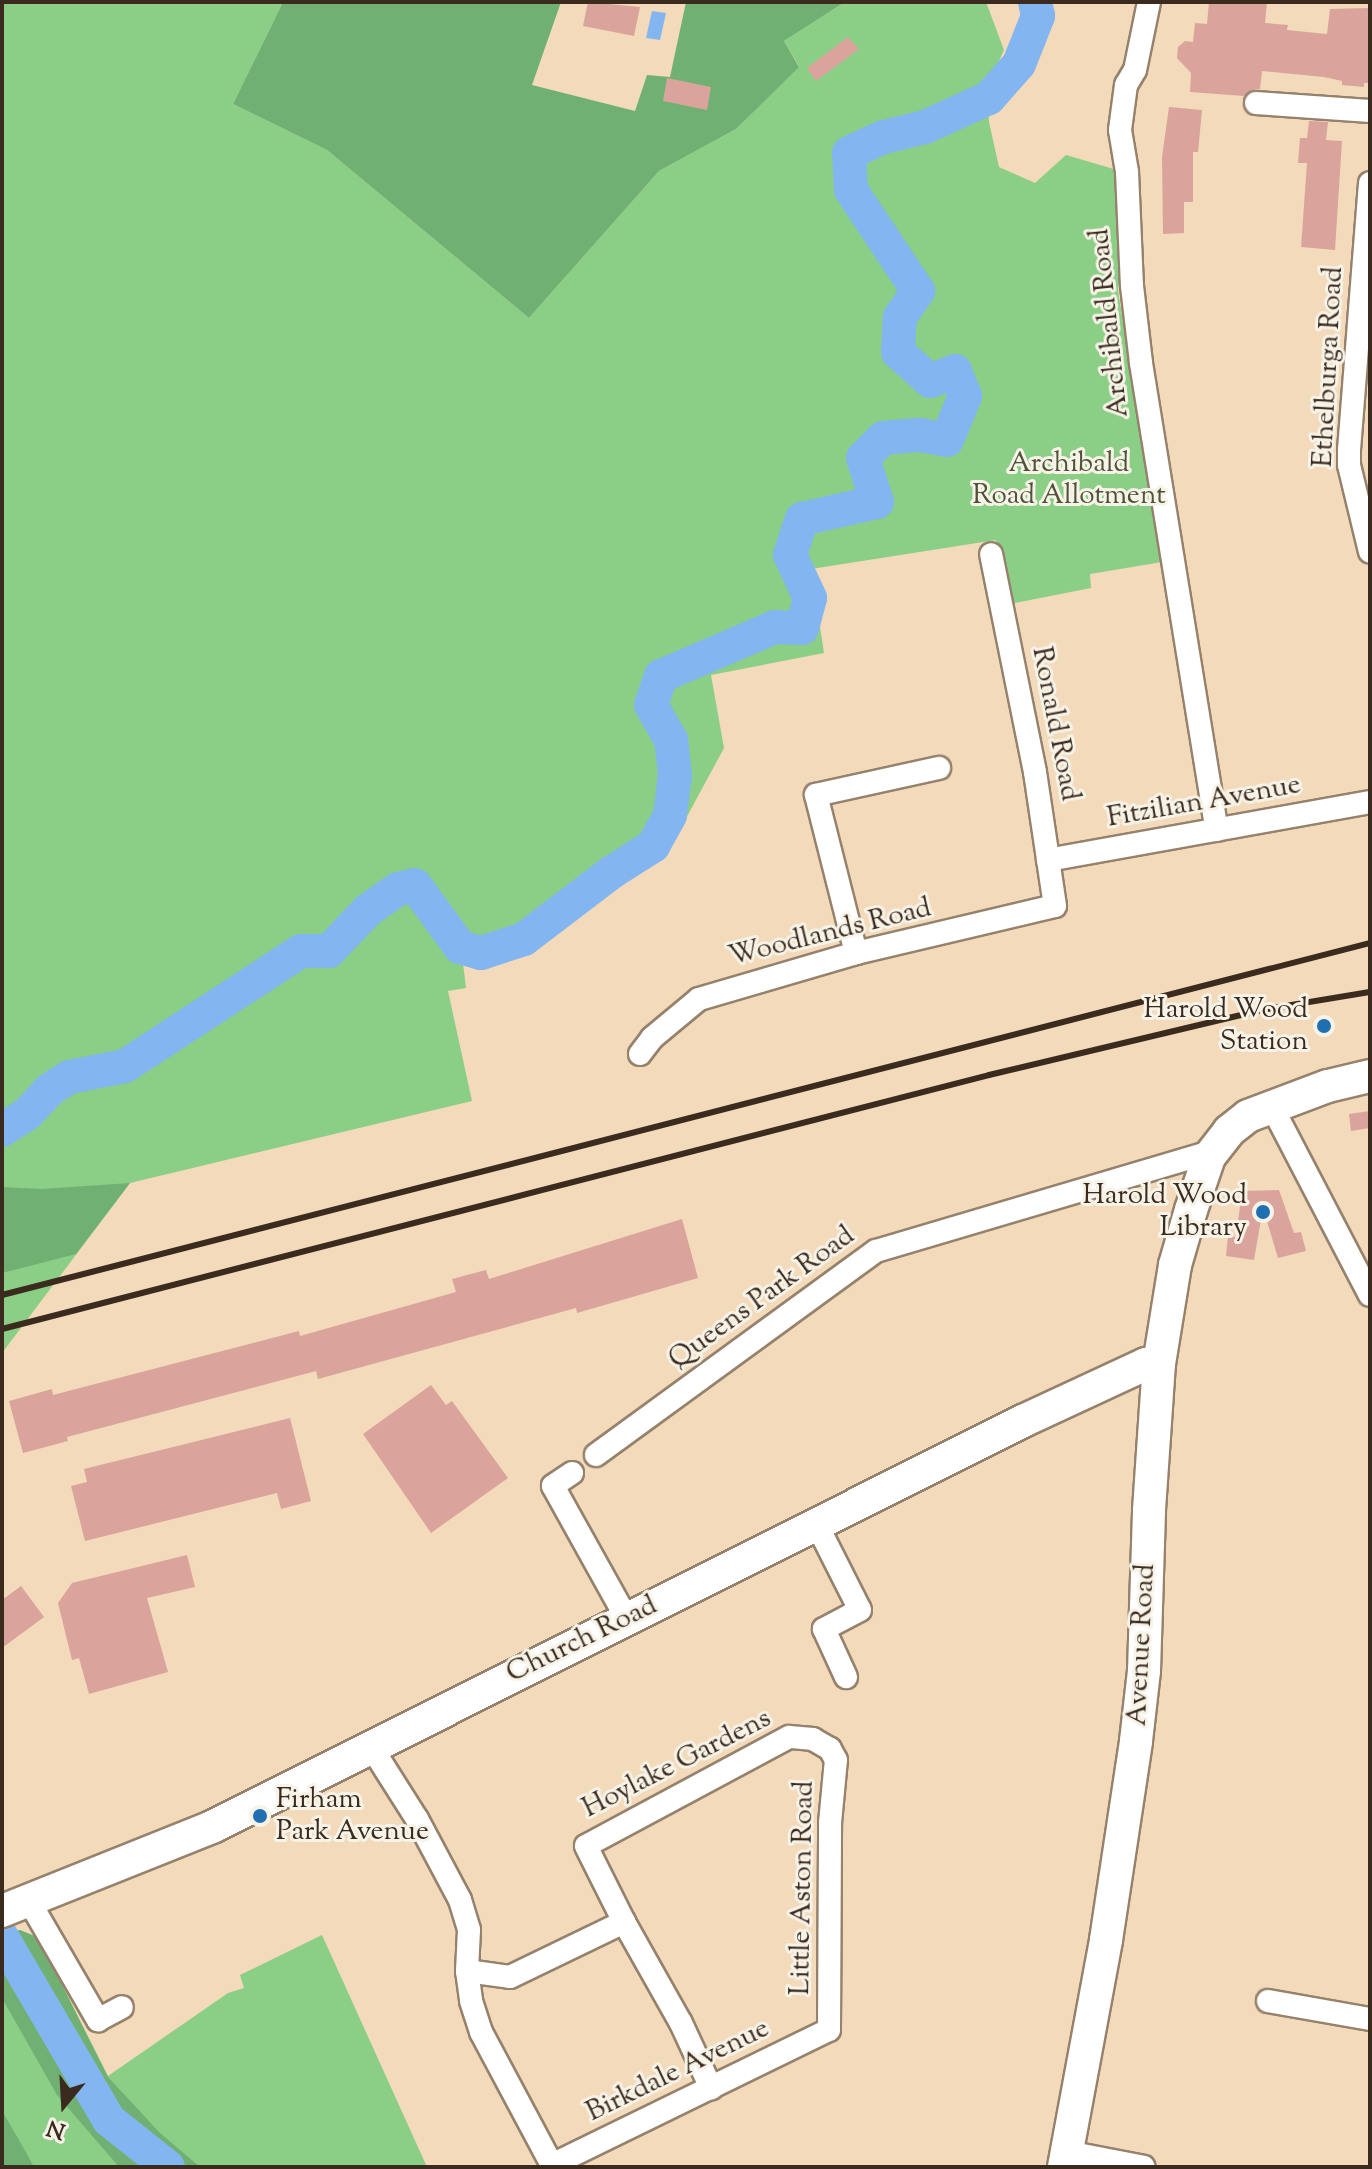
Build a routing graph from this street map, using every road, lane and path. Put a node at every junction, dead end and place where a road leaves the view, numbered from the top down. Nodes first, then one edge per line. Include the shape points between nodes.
1 (1149, 2) edge
2 (1256, 103) dead end
3 (1370, 111) edge
4 (1370, 183) edge
5 (1370, 552) edge
6 (991, 554) dead end
7 (939, 768) dead end
8 (1370, 802) edge
9 (1217, 830) junction
10 (1048, 860) junction
11 (1055, 906) joint
12 (856, 953) junction
13 (640, 1054) dead end
14 (1370, 1076) edge
15 (1271, 1105) junction
16 (1209, 1157) junction
17 (1370, 1295) edge
18 (1159, 1364) junction
19 (596, 1455) dead end
20 (572, 1473) dead end
21 (816, 1523) junction
22 (626, 1617) junction
23 (846, 1677) dead end
24 (370, 1745) junction
25 (830, 1749) joint
26 (16, 1906) edge
27 (624, 1922) junction
28 (467, 1971) junction
29 (1268, 2001) dead end
30 (122, 2007) dead end
31 (1370, 2019) edge
32 (829, 2030) joint
33 (711, 2088) junction
34 (1066, 2160) edge
35 (1144, 2167) edge

1 - 9 street, Archibald Road via 1135,70 1126,85 1120,130 1132,286
2 - 3 street
4 - 5 street, Ethelburga Road via 1349,450
6 - 10 street, Ronald Road
7 - 12 street via 816,795
8 - 9 street, Fitzilian Avenue
9 - 10 street, Fitzilian Avenue
10 - 11 street, Ronald Road
11 - 12 street, Woodlands Road
12 - 13 street, Woodlands Road via 699,999
14 - 15 street, Avenue Road
15 - 16 street, Avenue Road via 1229,1131
15 - 17 street
16 - 18 street, Avenue Road via 1175,1265
16 - 19 street, Queens Park Road via 876,1251
18 - 21 street, Church Road via 1146,1364
18 - 34 street, Avenue Road via 1136,1741
20 - 22 street via 553,1486
21 - 22 street, Church Road
21 - 23 street via 860,1610 824,1629
22 - 24 street, Church Road
24 - 26 street, Church Road via 214,1826
24 - 28 street via 460,1900 469,1930
25 - 27 street, Hoylake Gardens via 813,1739 789,1737 586,1846
25 - 32 street, Little Aston Road via 836,1760 830,1823
26 - 30 street via 98,2020
27 - 28 street via 510,1977
27 - 33 street
28 - 33 street, Birkdale Avenue via 481,2032 552,2165
29 - 31 street
32 - 33 street, Birkdale Avenue
34 - 35 street

